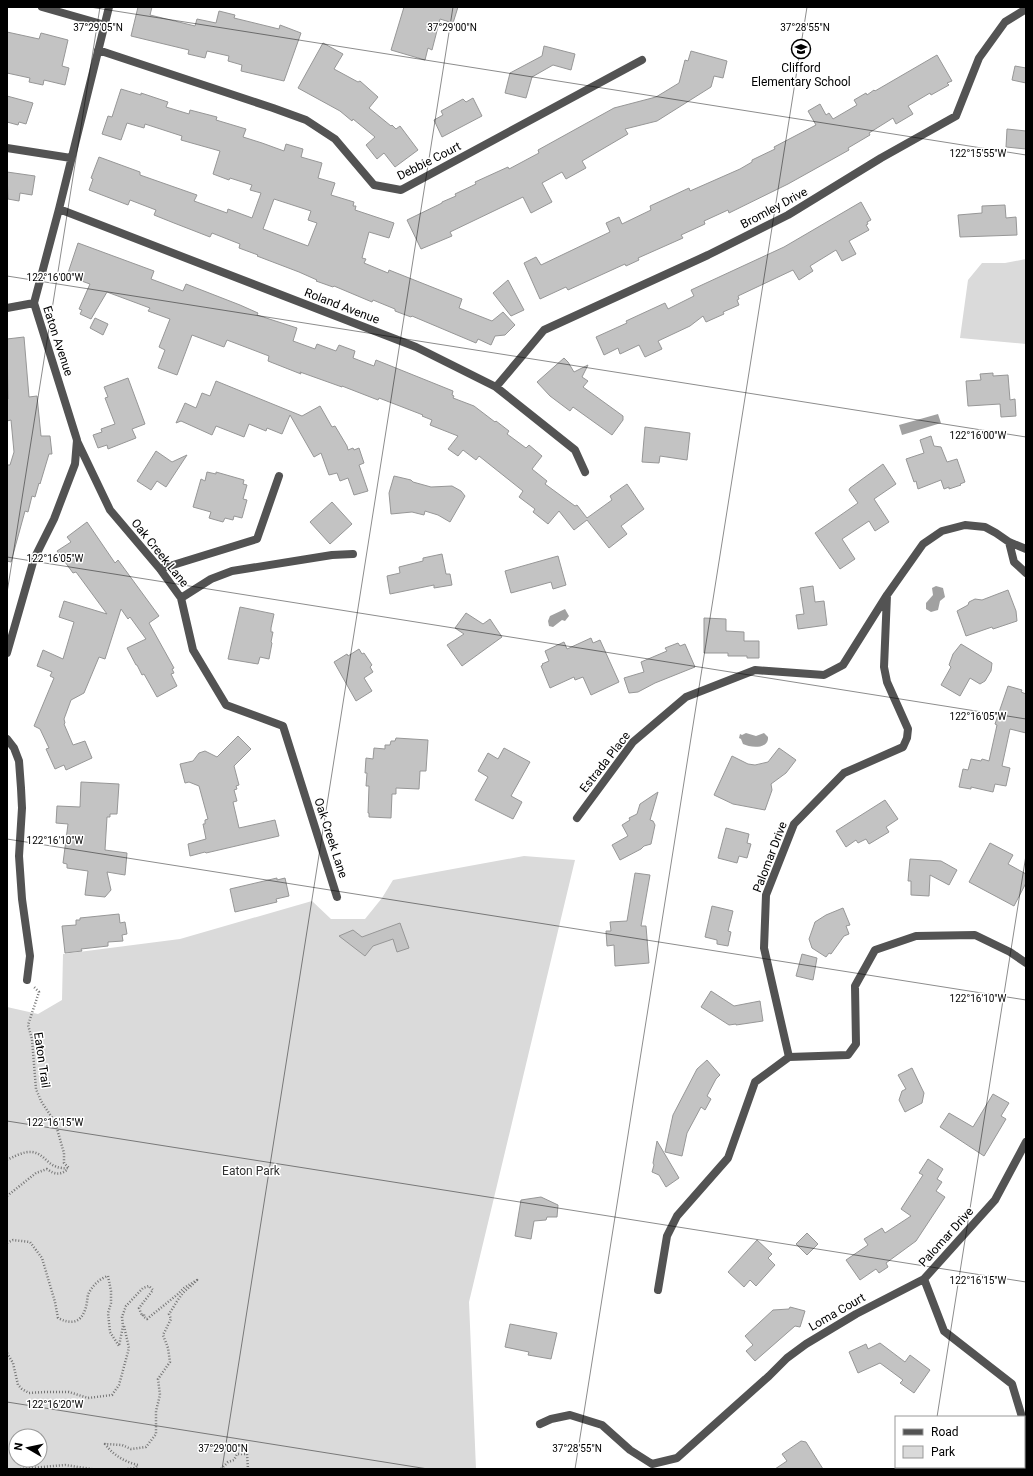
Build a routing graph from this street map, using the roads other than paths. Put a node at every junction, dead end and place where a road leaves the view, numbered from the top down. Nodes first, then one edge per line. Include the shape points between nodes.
1 (42, 7) edge
2 (109, 7) edge
3 (1026, 9) edge
4 (105, 25) junction
5 (98, 50) junction
6 (642, 60) dead end
7 (7, 148) edge
8 (71, 158) junction
9 (59, 209) junction
10 (34, 303) junction
11 (7, 308) edge
12 (496, 387) junction
13 (77, 440) junction
14 (585, 472) dead end
15 (279, 476) dead end
16 (1009, 542) junction
17 (1026, 549) edge
18 (353, 554) dead end
19 (160, 569) junction
20 (1026, 573) edge
21 (887, 595) junction
22 (181, 598) junction
23 (7, 652) edge
24 (7, 739) edge
25 (577, 818) dead end
26 (337, 897) dead end
27 (1026, 962) edge
28 (27, 980) road end
29 (789, 1057) junction
30 (1026, 1142) edge
31 (924, 1279) junction
32 (658, 1290) dead end
33 (1022, 1416) edge
34 (540, 1424) dead end

1 - 4 street
2 - 4 street, Eaton Avenue
3 - 12 street, Bromley Drive via 1005,22 979,58 956,116 788,215 708,255 544,330
4 - 5 street, Eaton Avenue
5 - 6 street, Debbie Court via 306,120 335,139 374,186 401,190
5 - 8 street, Eaton Avenue
7 - 8 street
8 - 9 street, Eaton Avenue
9 - 10 street, Eaton Avenue
9 - 12 street, Roland Avenue via 416,347
10 - 11 street
10 - 13 street, Eaton Avenue
12 - 14 street, Roland Avenue via 575,450
13 - 19 street, Oak Creek Lane via 110,510
13 - 23 street, Eaton Avenue via 75,464 54,519 34,559
15 - 19 street via 257,539
16 - 17 street
16 - 20 street via 1014,562
16 - 21 street via 985,527 965,525 942,531 923,544
18 - 22 street via 232,571 211,579
19 - 22 street, Oak Creek Lane
21 - 25 street, Estrada Place via 843,665 824,675 755,670 686,696 633,742
21 - 29 street, Palomar Drive via 884,668 887,682 908,729 907,738 903,747 844,773 794,824 766,895 764,948
22 - 26 street, Oak Creek Lane via 193,650 226,705 284,726
24 - 28 street via 19,761 22,788 19,856 30,956
27 - 29 street via 975,935 916,936 875,950 855,986 856,1044 848,1055
29 - 32 street via 755,1082 728,1158 677,1216 667,1236
30 - 31 street, Palomar Drive via 995,1200
31 - 33 street, Palomar Drive via 944,1331 1012,1384
31 - 34 street, Loma Court via 828,1330 787,1358 677,1458 652,1464 630,1450 602,1425 570,1415

